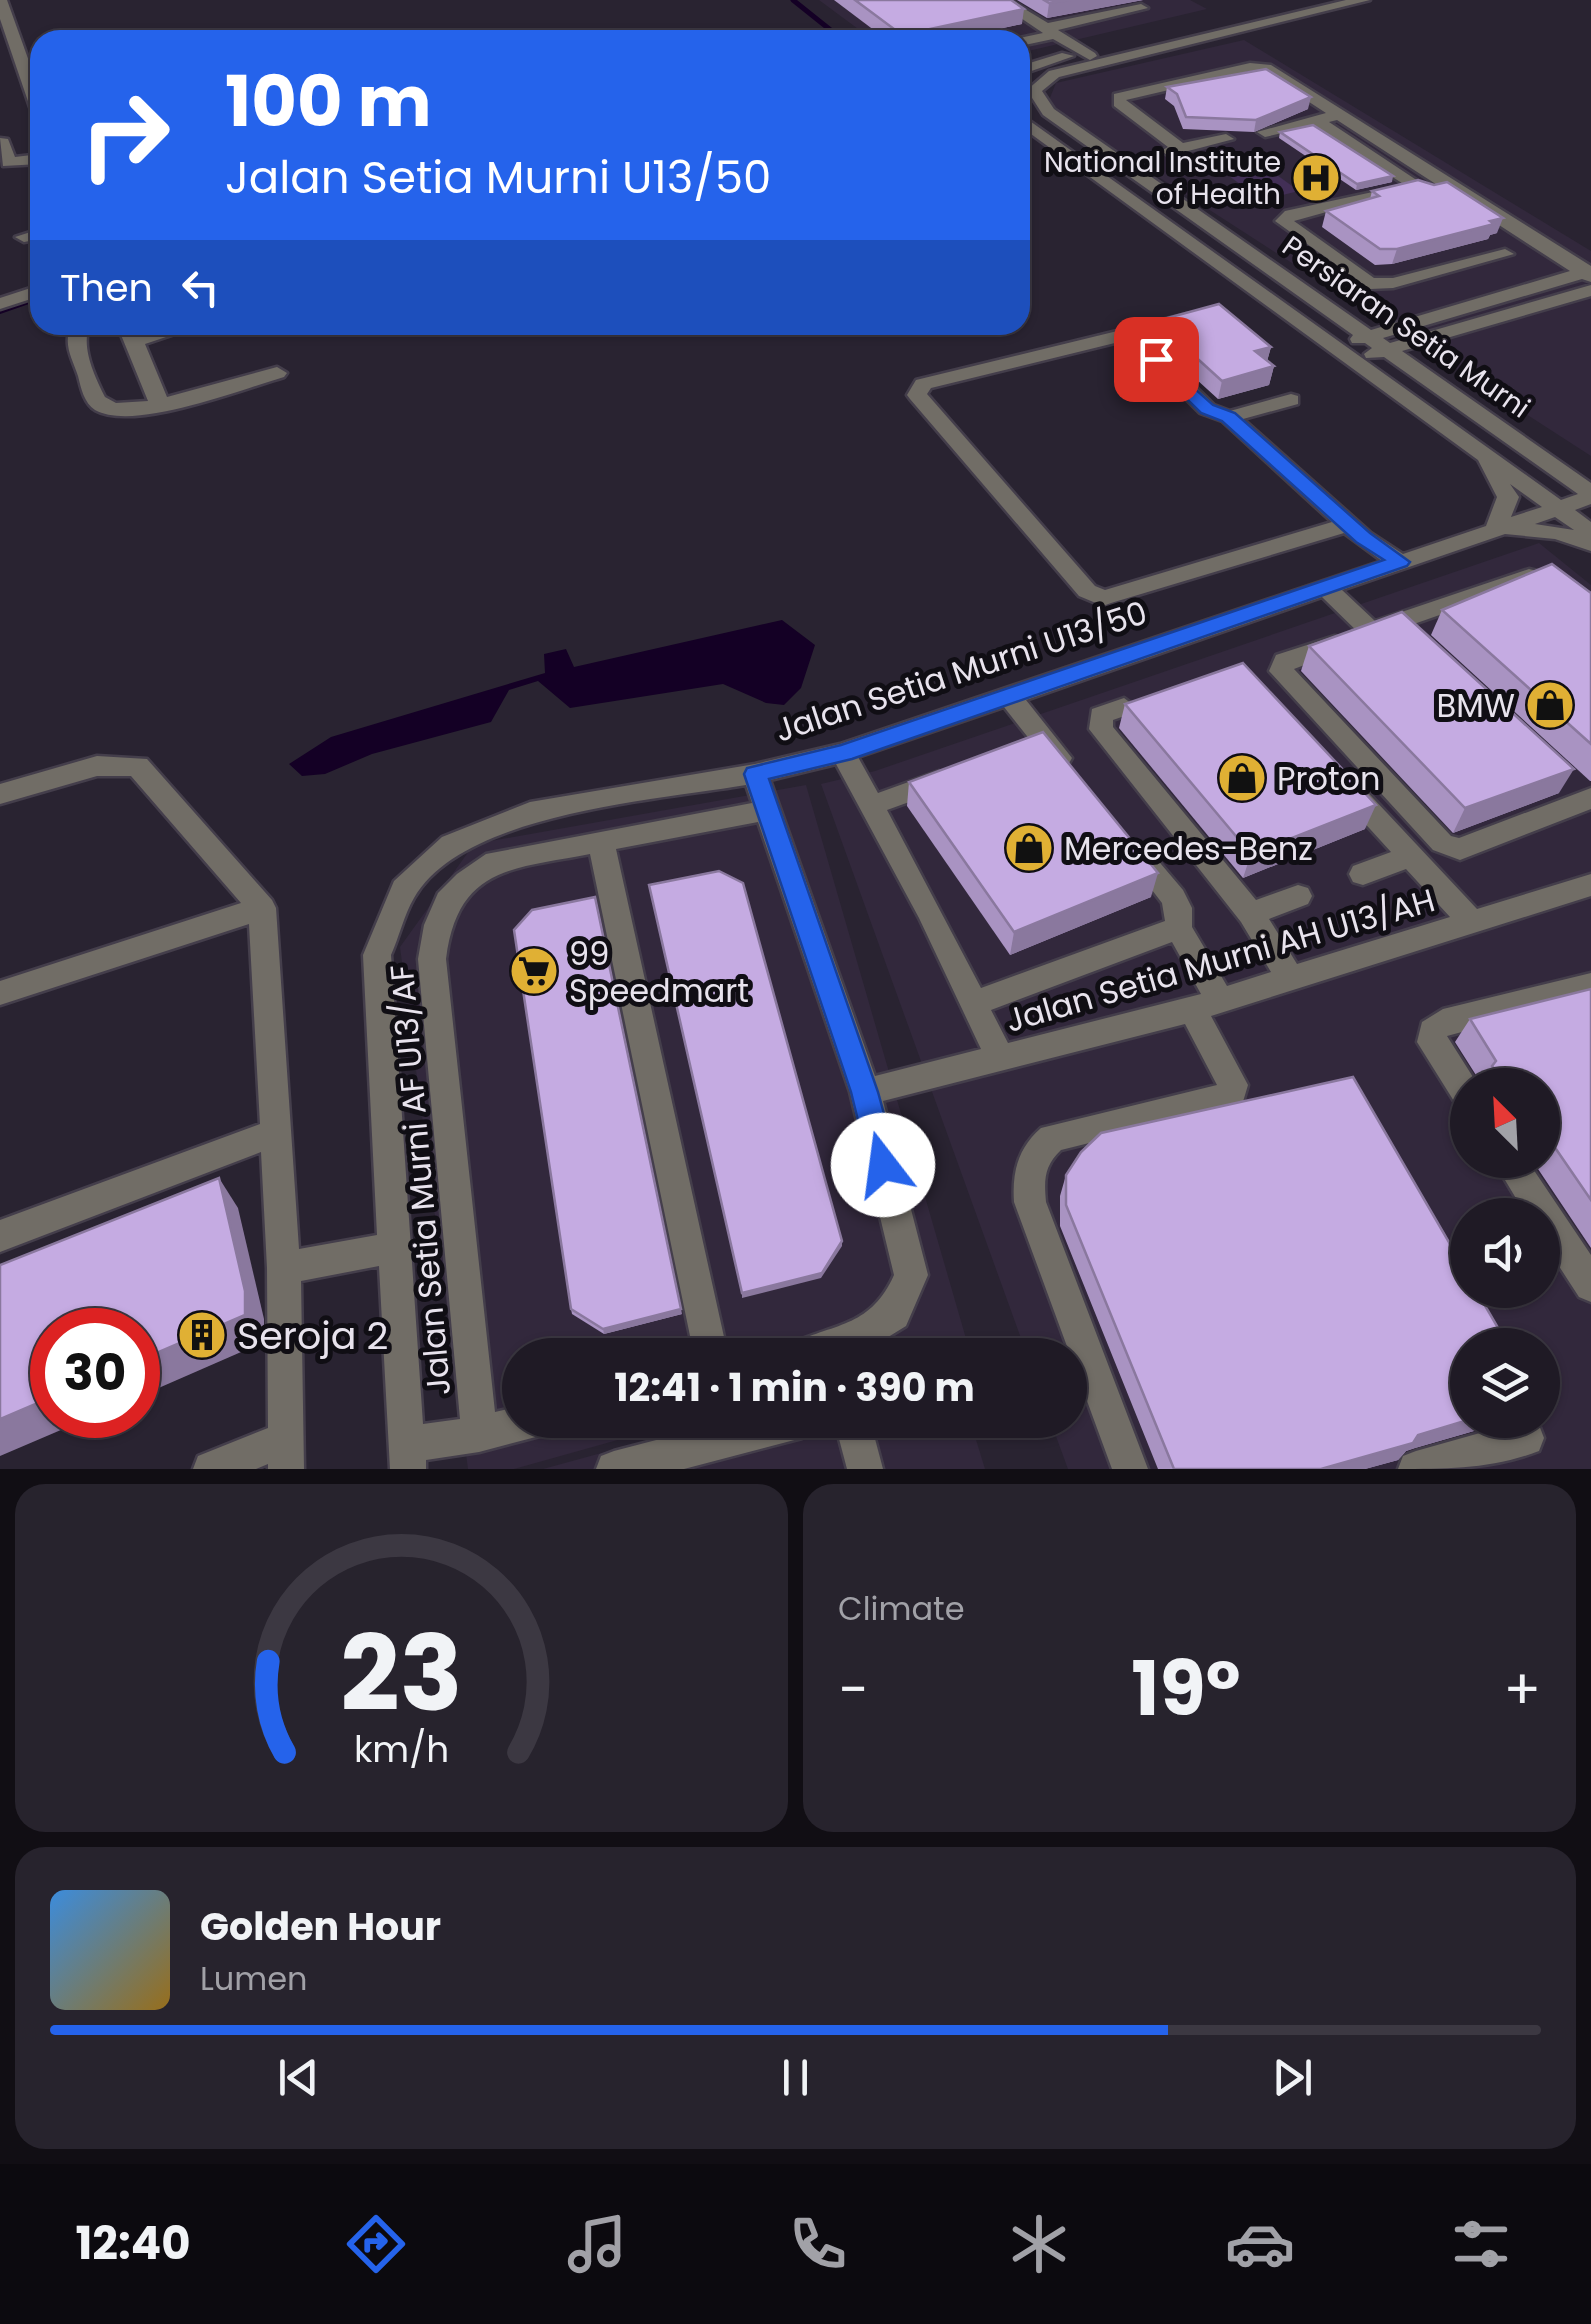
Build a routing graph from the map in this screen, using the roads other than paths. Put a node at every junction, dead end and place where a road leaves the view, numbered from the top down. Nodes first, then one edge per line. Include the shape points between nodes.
1 (1002, 0) edge
2 (1300, 0) edge
3 (1363, 0) edge
4 (1, 8) edge
5 (1141, 8) dead end
6 (1050, 31) junction
7 (1030, 38) edge
8 (1091, 57) junction
9 (1030, 69) edge
10 (30, 73) edge
11 (1341, 114) junction
12 (1315, 120) junction
13 (1030, 126) edge
14 (1265, 132) edge
15 (1226, 139) dead end
16 (2, 142) edge
17 (7, 166) edge
18 (1442, 179) junction
19 (1416, 185) junction
20 (1504, 254) dead end
21 (1590, 278) edge
22 (30, 294) edge
23 (0, 304) edge
24 (1330, 312) junction
25 (1192, 319) edge
26 (1421, 329) junction
27 (1131, 334) junction
28 (77, 335) edge
29 (131, 335) edge
30 (1366, 336) junction
31 (1335, 347) junction
32 (1385, 350) junction
33 (1354, 360) junction
34 (277, 372) dead end
35 (1434, 384) junction
36 (1291, 400) dead end
37 (159, 403) junction
38 (1229, 417) junction
39 (1475, 447) junction
40 (1591, 495) edge
41 (1558, 508) junction
42 (1350, 524) junction
43 (1495, 529) junction
44 (1591, 532) edge
45 (1591, 544) edge
46 (1400, 562) junction
47 (1558, 580) edge
48 (1324, 587) junction
49 (1396, 622) junction
50 (1371, 631) junction
51 (1424, 648) edge
52 (1009, 696) junction
53 (1124, 707) edge
54 (844, 753) junction
55 (959, 773) edge
56 (1334, 773) edge
57 (755, 774) junction
58 (1081, 786) edge
59 (0, 794) edge
60 (1583, 802) edge
61 (873, 805) junction
62 (767, 810) junction
63 (1118, 830) edge
64 (601, 842) junction
65 (1411, 856) junction
66 (1363, 874) dead end
67 (1585, 895) edge
68 (1298, 896) dead end
69 (262, 908) junction
70 (1252, 914) junction
71 (1474, 924) junction
72 (1178, 928) junction
73 (1290, 979) junction
74 (1591, 985) edge
75 (0, 993) edge
76 (975, 1003) junction
77 (1206, 1005) junction
78 (1000, 1058) junction
79 (1450, 1069) edge
80 (864, 1092) junction
81 (276, 1132) junction
82 (1521, 1178) edge
83 (0, 1236) edge
84 (392, 1248) junction
85 (284, 1268) junction
86 (1591, 1285) edge
87 (707, 1338) edge
88 (855, 1338) edge
89 (502, 1429) edge
90 (479, 1434) junction
91 (733, 1438) edge
92 (857, 1438) edge
93 (1526, 1438) dead end
94 (287, 1454) edge
95 (407, 1457) edge
96 (211, 1469) edge
97 (614, 1469) edge
98 (865, 1469) edge
99 (1130, 1469) edge
100 (1416, 1469) edge

1 - 6 street
2 - 8 street, Persiaran Setia Murni
3 - 8 street, Persiaran Setia Murni
4 - 10 street
5 - 6 street
6 - 7 street
6 - 8 street
8 - 9 street, Persiaran Setia Murni
8 - 24 street, Persiaran Setia Murni via 1039,82 1036,98 1048,112
11 - 12 street
11 - 15 street via 1258,67 1119,97 1175,150
11 - 18 street
12 - 14 street
12 - 19 street
13 - 31 street, Persiaran Setia Murni
16 - 17 street
18 - 19 street
18 - 21 street
19 - 20 street via 1291,214 1283,222 1370,284
21 - 26 street
22 - 23 street
24 - 26 street
24 - 30 street, Persiaran Setia Murni
25 - 27 street
26 - 30 street
26 - 32 street
26 - 35 street via 1414,352
27 - 38 street via 1207,409
27 - 42 street via 916,390 1087,591 1111,597
28 - 37 street via 100,404 127,410
29 - 37 street
30 - 31 street
30 - 32 street, Persiaran Setia Murni
31 - 33 street, Persiaran Setia Murni
32 - 33 street
32 - 35 street, Persiaran Setia Murni
33 - 39 street, Persiaran Setia Murni
34 - 37 street
35 - 40 street, Persiaran Setia Murni
36 - 38 street
38 - 42 street
39 - 41 street, Persiaran Setia Murni
39 - 43 street via 1508,497
40 - 41 street, Jalan Setia Murni U13/50
41 - 43 street, Jalan Setia Murni U13/50
41 - 44 street, Persiaran Setia Murni
42 - 46 street
43 - 45 street via 1558,532
43 - 46 street, Jalan Setia Murni U13/50
46 - 48 street, Jalan Setia Murni U13/50
47 - 49 street via 1530,575
48 - 50 street
48 - 52 street, Jalan Setia Murni U13/50
49 - 50 street
49 - 51 street
50 - 60 street via 1284,661 1281,671 1442,843 1460,849
52 - 54 street, Jalan Setia Murni U13/50
52 - 58 street via 1036,744
53 - 70 street via 1100,715 1101,729
54 - 57 street, Jalan Setia Murni U13/50
54 - 61 street
55 - 61 street
56 - 65 street
57 - 62 street
57 - 84 street, Jalan Setia Murni U13/50 via 530,812 451,844 404,889 377,955
59 - 69 street via 97,766 138,766
61 - 76 street
62 - 64 street, Jalan Setia Murni AF U13/AF
62 - 80 street
63 - 72 street via 1179,906
64 - 87 street
64 - 90 street, Jalan Setia Murni AF U13/AF via 496,862 462,883 437,918 432,959
65 - 66 street
65 - 71 street
67 - 71 street, Jalan Setia Murni AH U13/AH
68 - 70 street
69 - 75 street
69 - 81 street
70 - 73 street
71 - 73 street, Jalan Setia Murni AH U13/AH
72 - 76 street
72 - 77 street
73 - 77 street, Jalan Setia Murni AH U13/AH
74 - 79 street via 1443,1022 1432,1031 1432,1042
76 - 78 street
77 - 78 street, Jalan Setia Murni AH U13/AH
77 - 99 street via 1233,1085 1230,1094 1052,1138 1034,1152 1028,1174 1030,1202
78 - 80 street, Jalan Setia Murni AH U13/AH
80 - 88 street via 911,1274 894,1314
81 - 83 street
81 - 85 street
82 - 86 street
84 - 85 street
84 - 95 street, Jalan Setia Murni U13/50
85 - 94 street
89 - 90 street
90 - 95 street
91 - 97 street
92 - 98 street
93 - 100 street
94 - 96 street

